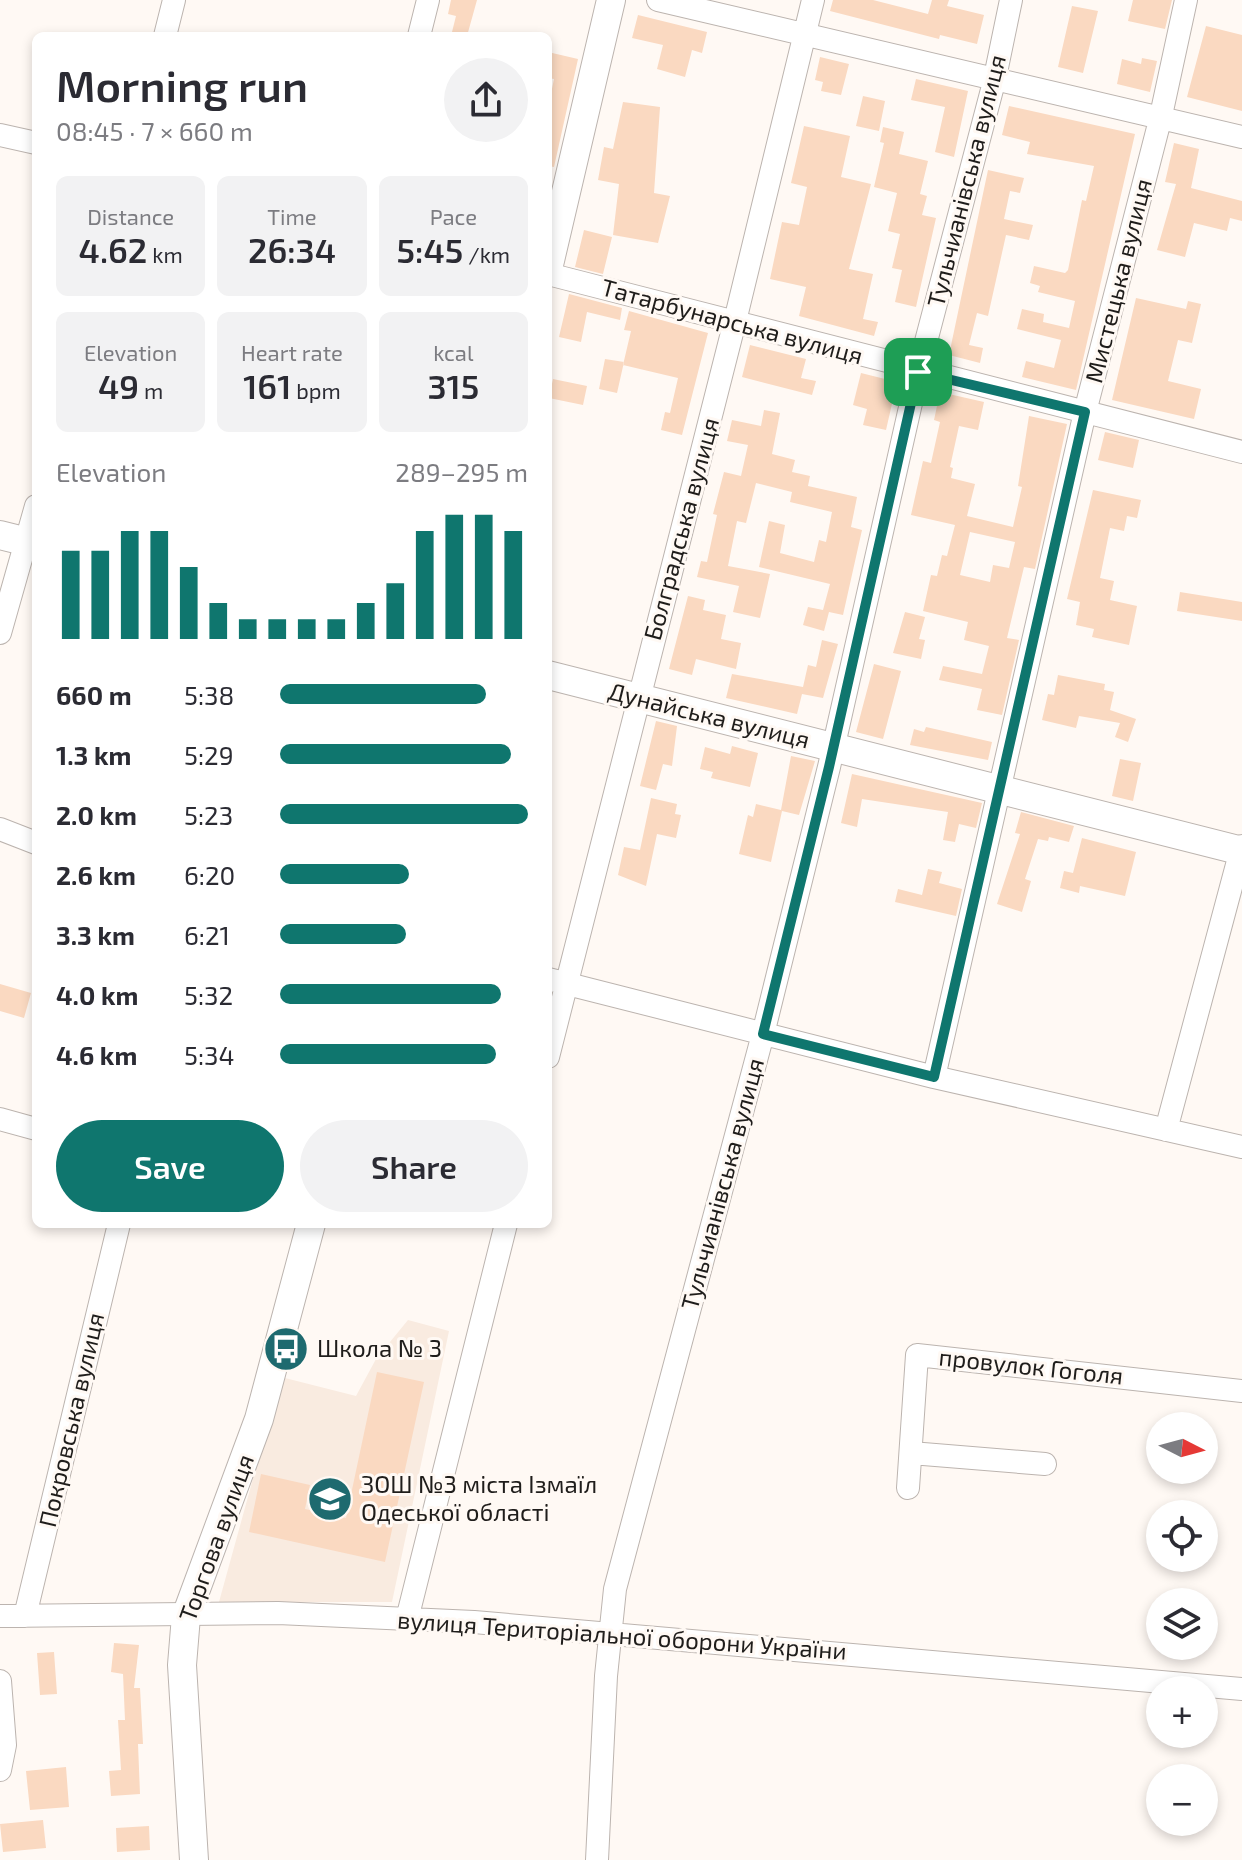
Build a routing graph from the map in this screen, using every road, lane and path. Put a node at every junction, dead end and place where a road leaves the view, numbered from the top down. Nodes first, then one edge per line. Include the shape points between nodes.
1 (174, 0) edge
2 (428, 0) edge
3 (611, 0) edge
4 (658, 0) edge
5 (813, 0) edge
6 (1011, 0) edge
7 (1186, 0) edge
8 (166, 32) edge
9 (420, 32) edge
10 (806, 33) junction
11 (994, 82) junction
12 (1160, 120) junction
13 (0, 135) edge
14 (1242, 137) edge
15 (32, 142) edge
16 (552, 254) edge
17 (552, 272) edge
18 (735, 321) junction
19 (918, 372) junction
20 (1085, 412) junction
21 (1242, 452) edge
22 (32, 515) edge
23 (21, 540) edge
24 (0, 633) edge
25 (552, 676) edge
26 (638, 699) junction
27 (834, 747) junction
28 (1002, 792) junction
29 (0, 829) edge
30 (32, 841) edge
31 (1242, 850) edge
32 (557, 982) edge
33 (552, 1024) edge
34 (763, 1034) junction
35 (934, 1077) junction
36 (0, 1119) edge
37 (32, 1128) edge
38 (1166, 1130) junction
39 (1242, 1147) edge
40 (118, 1228) edge
41 (310, 1228) edge
42 (505, 1228) edge
43 (1242, 1391) edge
44 (911, 1453) junction
45 (1045, 1464) dead end
46 (908, 1488) dead end
47 (0, 1616) edge
48 (25, 1616) junction
49 (186, 1616) junction
50 (407, 1619) junction
51 (609, 1632) junction
52 (0, 1681) edge
53 (1242, 1689) edge
54 (0, 1770) edge
55 (194, 1860) edge
56 (597, 1860) edge

1 - 8 street
2 - 9 street
3 - 16 main road
4 - 10 street
5 - 10 street, Болградська вулиця
6 - 11 street, Тульчианівська вулиця
7 - 12 street, Мистецька вулиця
10 - 11 street
10 - 18 street, Болградська вулиця
11 - 12 street
11 - 19 street, Тульчианівська вулиця
12 - 14 street
12 - 20 street, Мистецька вулиця
13 - 15 street
17 - 18 street, Татарбунарська вулиця
18 - 19 street, Татарбунарська вулиця
18 - 26 street, Болградська вулиця
19 - 20 street, Татарбунарська вулиця
19 - 27 street, Тульчианівська вулиця
20 - 21 street, Татарбунарська вулиця
20 - 28 street, Мистецька вулиця
22 - 23 street
23 - 24 street
25 - 26 main road, Дунайська вулиця
26 - 27 main road, Дунайська вулиця
26 - 32 street, Болградська вулиця
27 - 28 main road, Дунайська вулиця
27 - 34 street, Тульчианівська вулиця
28 - 31 main road, Дунайська вулиця
28 - 35 street, Мистецька вулиця
29 - 30 street
31 - 38 street
32 - 33 street, Болградська вулиця
32 - 34 street
34 - 35 street
34 - 51 street, Тульчианівська вулиця via 615,1589
35 - 38 street
36 - 37 street
38 - 39 street
40 - 48 street, Покровська вулиця
41 - 49 main road, Торгова вулиця via 259,1419
42 - 50 street
43 - 44 street, провулок Гоголя via 917,1355
44 - 45 street
44 - 46 street, провулок Гоголя
47 - 48 street, вулиця Територіальної оборони України
48 - 49 street, вулиця Територіальної оборони України
49 - 50 street, вулиця Територіальної оборони України via 278,1613
49 - 55 main road, Торгова вулиця via 182,1665
50 - 51 street, вулиця Територіальної оборони України
51 - 53 street, вулиця Територіальної оборони України
51 - 56 street, Тульчианівська вулиця
52 - 54 street via 5,1745

